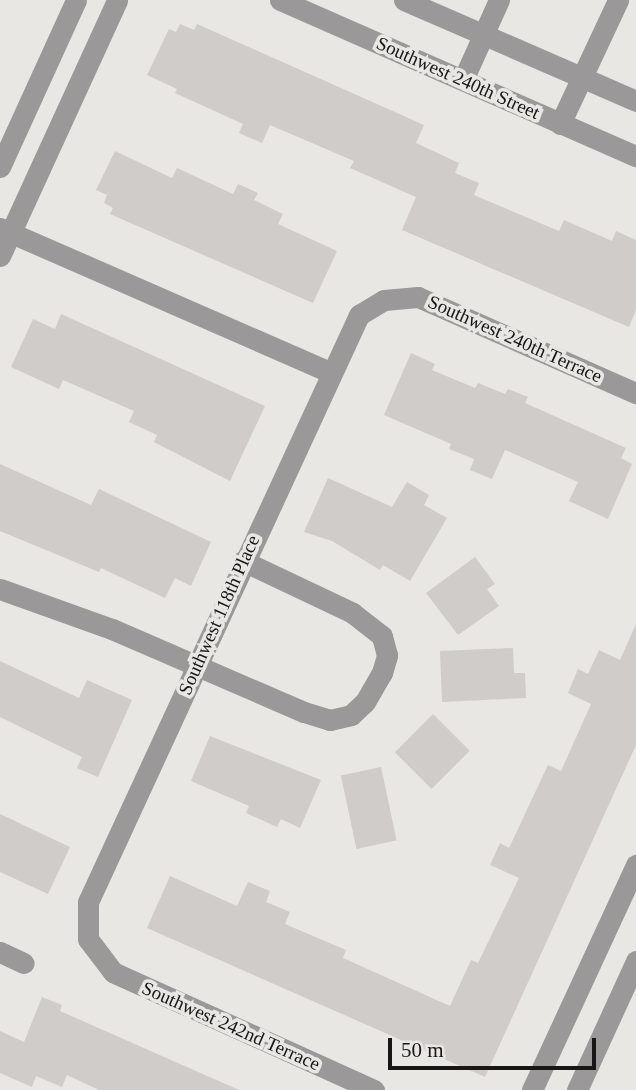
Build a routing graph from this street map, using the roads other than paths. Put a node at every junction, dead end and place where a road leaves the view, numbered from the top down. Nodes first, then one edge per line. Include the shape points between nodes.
1 (76, 0) edge
2 (117, 0) edge
3 (280, 0) edge
4 (404, 0) edge
5 (499, 0) edge
6 (618, 0) edge
7 (483, 35) junction
8 (583, 78) junction
9 (463, 80) junction
10 (636, 101) edge
11 (560, 124) junction
12 (636, 156) edge
13 (0, 167) edge
14 (5, 230) edge
15 (0, 256) edge
16 (392, 298) joint
17 (330, 372) junction
18 (636, 393) edge
19 (243, 561) junction
20 (0, 589) edge
21 (196, 666) junction
22 (636, 865) edge
23 (0, 952) edge
24 (94, 952) joint
25 (636, 961) edge
26 (24, 963) dead end
27 (374, 1090) edge
28 (532, 1090) edge
29 (577, 1090) edge

1 - 13 street
2 - 14 street
3 - 9 street, Southwest 240th Street
4 - 7 street
5 - 7 street
6 - 8 street
7 - 8 street
7 - 9 street
8 - 10 street
8 - 11 street
9 - 11 street, Southwest 240th Street
11 - 12 street, Southwest 240th Street
14 - 15 street
14 - 17 street
16 - 17 street, Southwest 118th Place via 367,309 354,322
16 - 18 street, Southwest 240th Terrace via 418,297 438,304
17 - 19 street, Southwest 118th Place
19 - 21 street, Southwest 118th Place
19 - 21 street via 378,630 387,655 382,673 358,709 330,720
20 - 21 street via 112,629
21 - 24 street, Southwest 118th Place via 88,902 85,920
22 - 28 street
23 - 26 street
24 - 27 street, Southwest 242nd Terrace via 108,969 133,982
25 - 29 street

